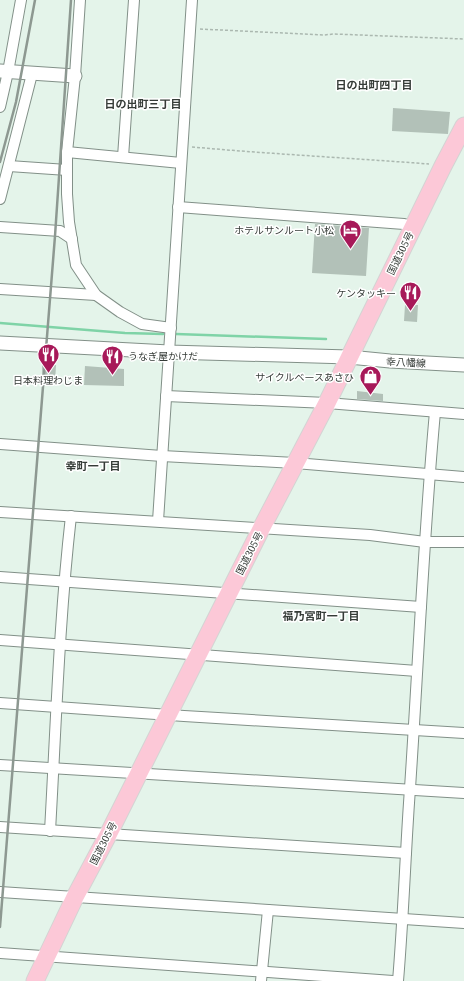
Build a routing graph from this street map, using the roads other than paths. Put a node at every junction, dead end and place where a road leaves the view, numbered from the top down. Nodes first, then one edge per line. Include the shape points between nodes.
1 (21, 0) edge
2 (80, 0) edge
3 (134, 0) edge
4 (192, 0) edge
5 (4, 71) edge
6 (32, 74) junction
7 (75, 76) junction
8 (0, 108) edge
9 (464, 126) edge
10 (67, 152) junction
11 (124, 157) junction
12 (181, 163) junction
13 (9, 166) junction
14 (67, 170) junction
15 (0, 199) edge
16 (178, 207) junction
17 (0, 227) edge
18 (413, 227) junction
19 (72, 239) junction
20 (0, 288) edge
21 (96, 295) junction
22 (171, 328) junction
23 (0, 343) edge
24 (169, 352) junction
25 (349, 357) junction
26 (464, 365) edge
27 (166, 396) junction
28 (327, 403) junction
29 (435, 412) junction
30 (464, 414) edge
31 (0, 444) edge
32 (162, 456) junction
33 (295, 463) junction
34 (430, 474) junction
35 (464, 477) edge
36 (0, 512) edge
37 (71, 516) junction
38 (158, 521) junction
39 (261, 529) junction
40 (425, 542) junction
41 (464, 542) edge
42 (0, 578) edge
43 (64, 582) junction
44 (229, 593) junction
45 (421, 608) junction
46 (0, 640) edge
47 (61, 644) junction
48 (198, 654) junction
49 (417, 671) junction
50 (0, 703) edge
51 (56, 707) junction
52 (168, 714) junction
53 (414, 730) junction
54 (464, 734) edge
55 (0, 765) edge
56 (53, 768) junction
57 (138, 774) junction
58 (410, 790) junction
59 (464, 793) edge
60 (0, 827) edge
61 (50, 831) junction
62 (108, 835) junction
63 (406, 853) junction
64 (0, 892) edge
65 (75, 897) junction
66 (268, 910) junction
67 (403, 919) junction
68 (464, 924) edge
69 (0, 953) edge
70 (47, 957) junction
71 (261, 977) edge
72 (35, 981) edge
73 (393, 981) edge
74 (398, 981) edge

1 - 5 street
2 - 7 street
3 - 11 street
4 - 12 street
5 - 6 street
5 - 8 street
6 - 7 street
6 - 13 street
7 - 10 street
9 - 18 highway, 国道305号
10 - 11 street
10 - 14 street
11 - 12 street
12 - 16 street
13 - 14 street
13 - 15 street
14 - 19 street
16 - 18 street via 404,224
16 - 22 street
17 - 19 street via 60,231
18 - 25 highway, 国道305号
19 - 21 street via 76,264
20 - 21 street
21 - 22 street via 142,324
22 - 24 street
23 - 24 street, 幸八幡線
24 - 25 street, 幸八幡線
24 - 27 street
25 - 26 street, 幸八幡線
25 - 28 highway, 国道305号
27 - 28 street
27 - 32 street
28 - 29 street
28 - 33 highway, 国道305号
29 - 30 street
29 - 34 street
31 - 32 street
32 - 33 street
32 - 38 street
33 - 34 street
33 - 39 highway, 国道305号
34 - 35 street
34 - 40 street
36 - 37 street
37 - 38 street
37 - 43 street
38 - 39 street
39 - 40 street via 370,535
39 - 44 highway, 国道305号
40 - 41 street
40 - 45 street
42 - 43 street
43 - 44 street
43 - 47 street
44 - 45 street
44 - 48 highway, 国道305号
45 - 49 street
46 - 47 street
47 - 48 street
47 - 51 street
48 - 49 street
48 - 52 highway, 国道305号
49 - 53 street
50 - 51 street
51 - 52 street
51 - 56 street
52 - 53 street
52 - 57 highway, 国道305号
53 - 54 street
53 - 58 street
55 - 56 street
56 - 57 street
56 - 61 street
57 - 58 street
57 - 62 highway, 国道305号
58 - 59 street
58 - 63 street
60 - 61 street
61 - 62 street
62 - 63 street
62 - 65 highway, 国道305号
63 - 67 street
64 - 65 street
65 - 66 street
65 - 70 highway, 国道305号
66 - 67 street
66 - 71 street
67 - 68 street
67 - 74 street
69 - 70 street
70 - 71 street
70 - 72 highway, 国道305号
71 - 73 street

